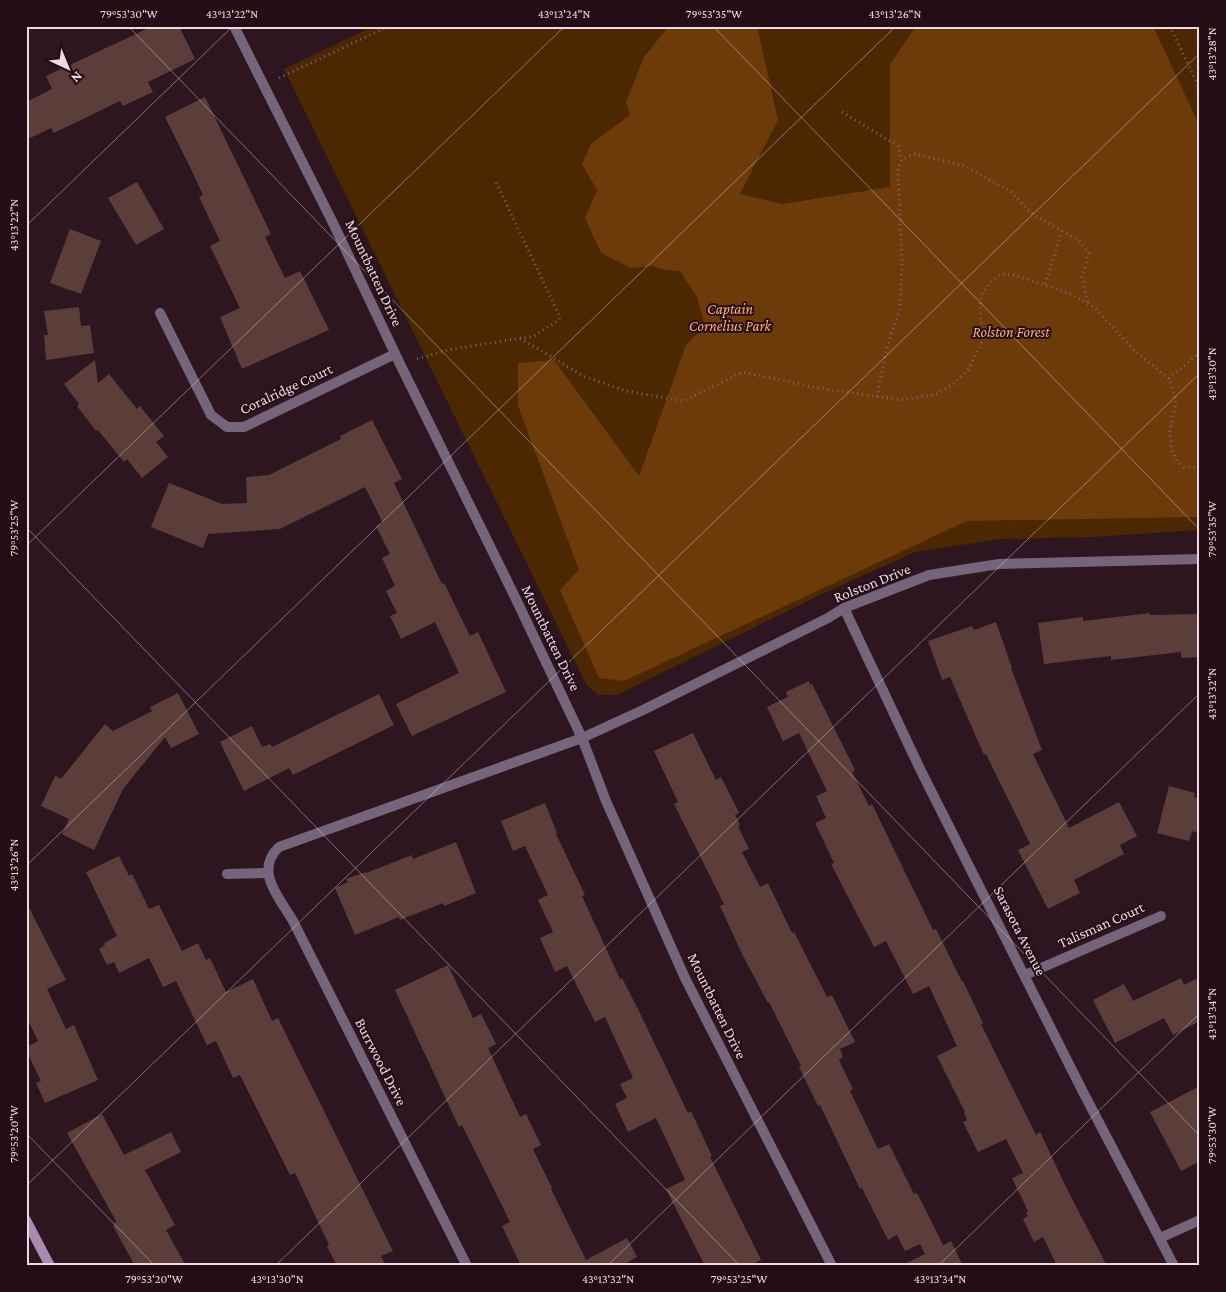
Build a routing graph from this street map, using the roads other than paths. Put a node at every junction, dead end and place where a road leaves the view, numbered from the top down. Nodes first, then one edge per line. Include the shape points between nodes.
1 (234, 26) edge
2 (160, 313) dead end
3 (395, 354) junction
4 (1200, 559) edge
5 (844, 608) junction
6 (582, 738) junction
7 (268, 873) junction
8 (227, 874) dead end
9 (1161, 916) dead end
10 (1025, 975) junction
11 (26, 1220) edge
12 (1200, 1220) edge
13 (1160, 1238) junction
14 (50, 1266) edge
15 (467, 1266) edge
16 (832, 1266) edge
17 (1174, 1266) edge

1 - 3 street, Mountbatten Drive
2 - 3 street, Coralridge Court via 210,415 227,427 244,427
3 - 6 street, Mountbatten Drive
4 - 5 street, Rolston Drive via 999,564 929,576
5 - 6 street, Rolston Drive
5 - 10 street, Sarasota Avenue via 921,771
6 - 7 street via 280,846 271,854
6 - 16 street, Mountbatten Drive via 606,801 685,978
7 - 8 street
7 - 15 street, Burrwood Drive
9 - 10 street, Talisman Court
10 - 13 street, Sarasota Avenue
11 - 14 street
12 - 13 street
13 - 17 street, Sarasota Avenue

